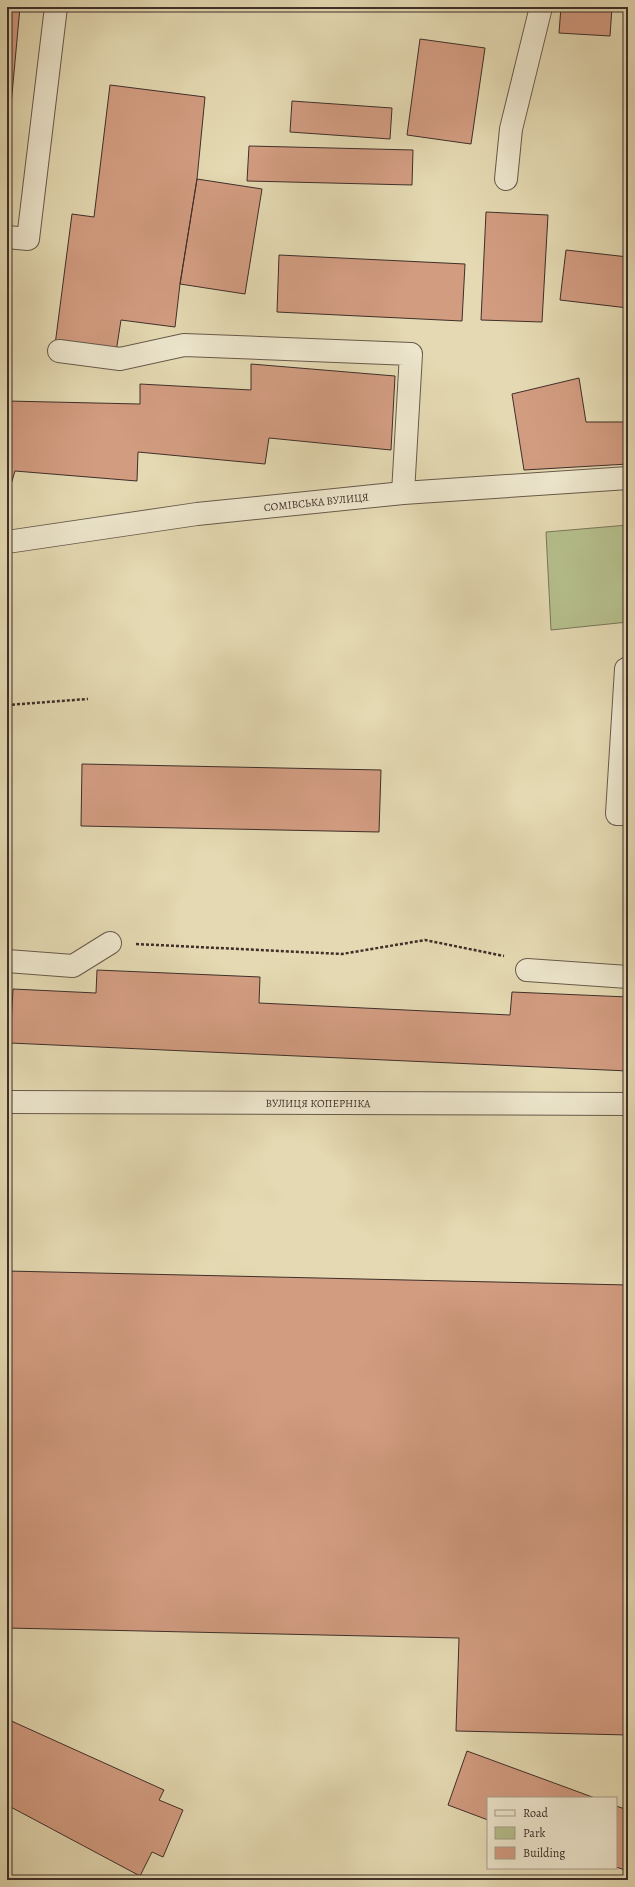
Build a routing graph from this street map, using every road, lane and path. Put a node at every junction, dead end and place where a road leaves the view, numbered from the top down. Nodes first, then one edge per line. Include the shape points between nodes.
1 (56, 7) edge
2 (541, 7) edge
3 (506, 179) dead end
4 (7, 238) edge
5 (59, 351) dead end
6 (628, 478) edge
7 (403, 493) junction
8 (7, 542) edge
9 (626, 669) dead end
10 (88, 699) dead end
11 (7, 705) edge
12 (628, 814) edge
13 (110, 943) joint
14 (7, 961) edge
15 (527, 970) joint
16 (628, 977) edge
17 (7, 1102) edge
18 (628, 1104) edge

1 - 4 street via 28,239
2 - 3 street via 511,129
5 - 7 street via 120,359 184,345 411,354
6 - 7 street, СОМІВСЬКА ВУЛИЦЯ
7 - 8 street, СОМІВСЬКА ВУЛИЦЯ via 197,514
9 - 12 street via 618,814
10 - 11 path
13 - 14 street via 73,966
13 - 15 path via 342,954 425,940 502,955
15 - 16 street
17 - 18 street, ВУЛИЦЯ КОПЕРНІКА

